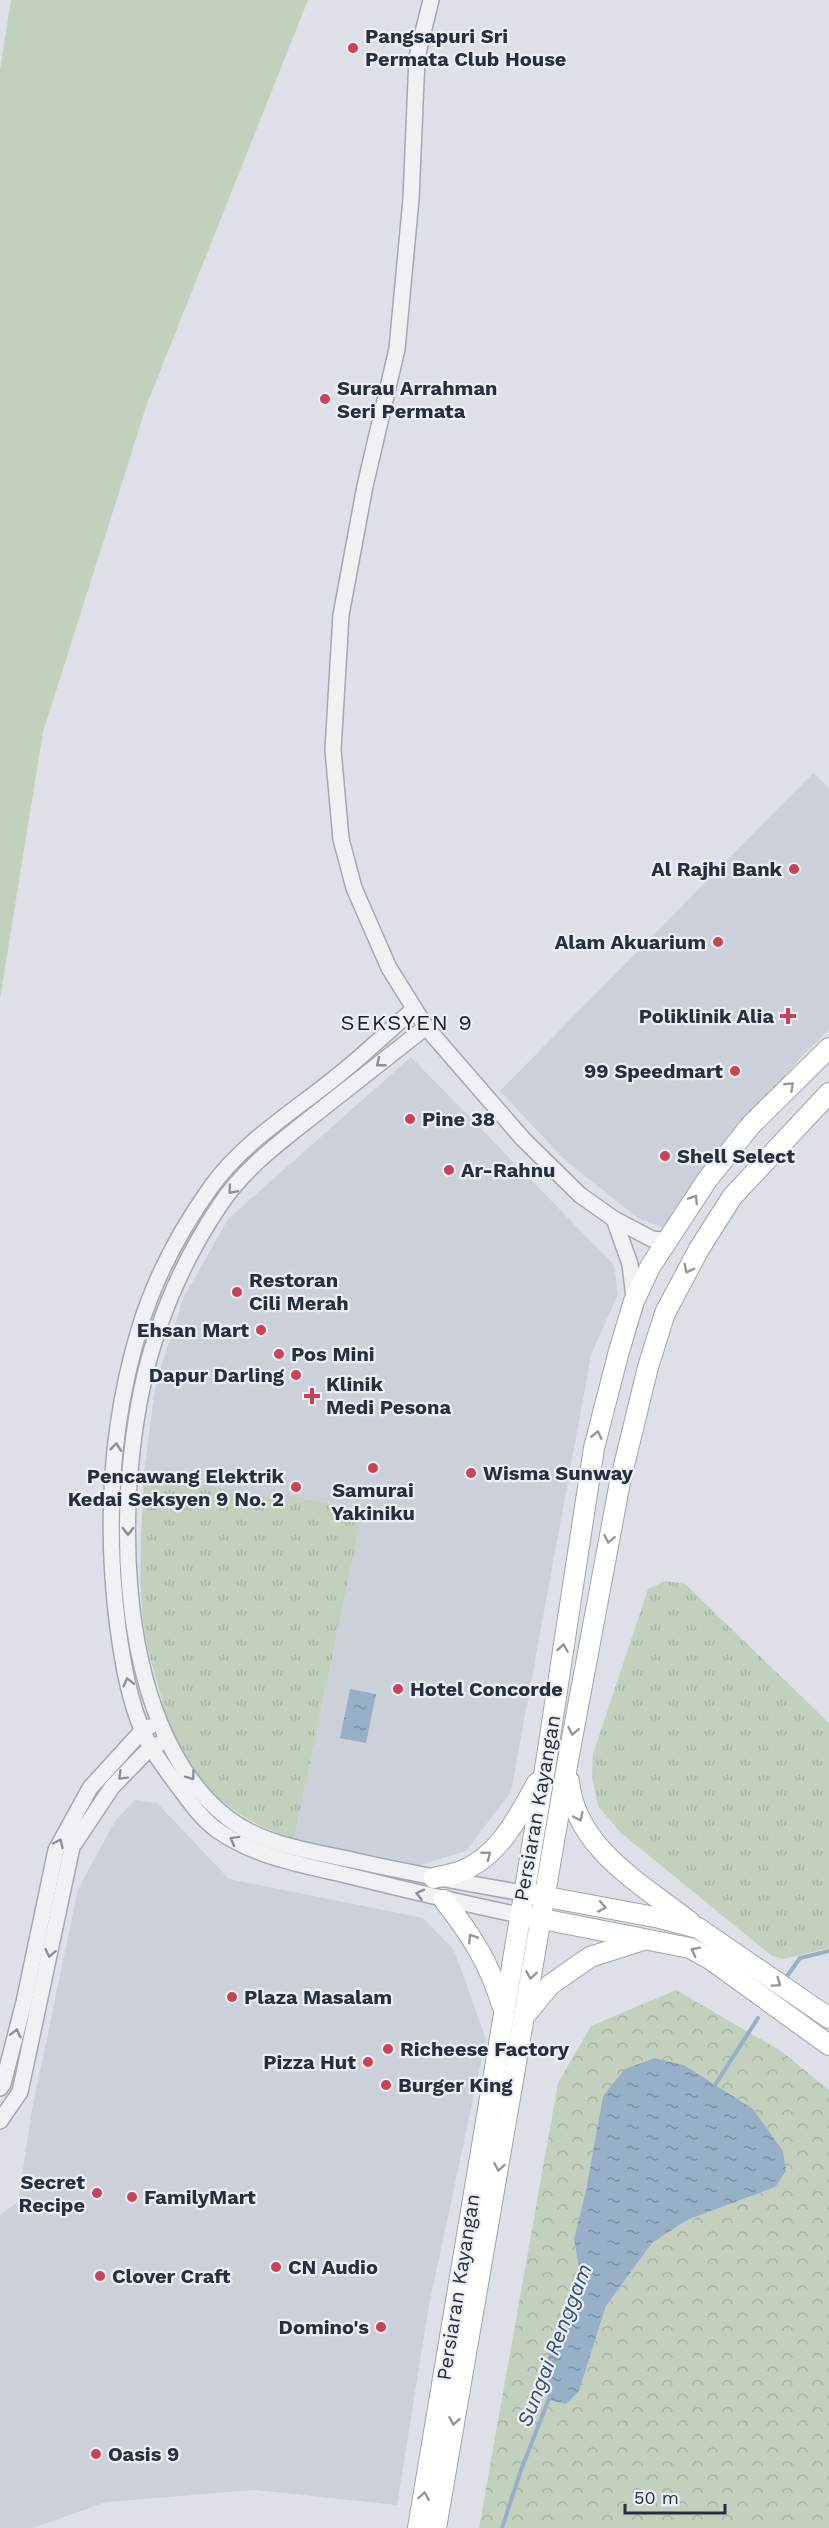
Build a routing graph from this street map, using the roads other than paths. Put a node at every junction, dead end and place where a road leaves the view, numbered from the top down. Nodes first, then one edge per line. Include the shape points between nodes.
1 (431, 0) edge
2 (413, 1010) junction
3 (426, 1027) junction
4 (829, 1048) edge
5 (829, 1093) edge
6 (614, 1219) junction
7 (671, 1236) junction
8 (634, 1300) junction
9 (159, 1722) junction
10 (142, 1731) junction
11 (168, 1741) junction
12 (150, 1748) junction
13 (568, 1760) junction
14 (544, 1769) junction
15 (434, 1878) junction
16 (523, 1893) junction
17 (544, 1896) junction
18 (444, 1900) junction
19 (519, 1915) junction
20 (540, 1917) junction
21 (698, 1928) junction
22 (648, 1939) junction
23 (503, 2011) junction
24 (525, 2015) junction
25 (829, 2018) edge
26 (829, 2045) edge
27 (0, 2088) edge
28 (0, 2121) edge
29 (418, 2528) edge
30 (436, 2528) edge

1 - 2 street via 417,57 411,199 397,349 340,615 333,750 341,839 354,888 389,968
2 - 3 street
10 -> 2 street via 120,1645 111,1569 110,1496 128,1373 139,1328 153,1292 212,1186 263,1134 338,1076
3 - 6 street via 551,1169
3 -> 9 street via 243,1176 221,1203 193,1251 157,1334 137,1412 128,1499 128,1565 141,1661
7 -> 4 main road, Persiaran Kayangan via 707,1180 751,1125
5 -> 13 main road, Persiaran Kayangan via 732,1197 665,1313 620,1482
6 - 7 street via 652,1239
6 - 8 street via 630,1264
7 - 8 main road, Persiaran Kayangan
14 -> 8 main road, Persiaran Kayangan via 594,1448
9 - 10 street
9 - 11 street
10 - 12 street
27 -> 10 street via 24,2002 56,1850 90,1788
11 - 12 street
11 -> 15 street via 205,1794 229,1819 250,1832 289,1846
18 -> 12 street via 277,1859 237,1842 201,1816
12 -> 28 street via 112,1786 72,1847 20,2092
13 - 17 main road, Persiaran Kayangan
13 -> 21 main road via 571,1797 589,1836 605,1855
15 -> 14 main road via 462,1871 490,1854 514,1824
14 - 16 main road, Persiaran Kayangan
15 - 16 street
16 - 17 main road
16 - 19 main road, Persiaran Kayangan
17 - 20 main road, Persiaran Kayangan
17 -> 21 main road
18 - 19 street
23 -> 18 main road via 486,1960
19 - 20 main road
19 - 23 main road, Persiaran Kayangan
20 - 22 main road
20 -> 24 main road, Persiaran Kayangan
21 -> 25 main road
22 - 24 main road via 590,1957 550,1985
26 -> 22 main road via 710,1959 690,1948
29 -> 23 main road, Persiaran Kayangan
24 -> 30 main road, Persiaran Kayangan

